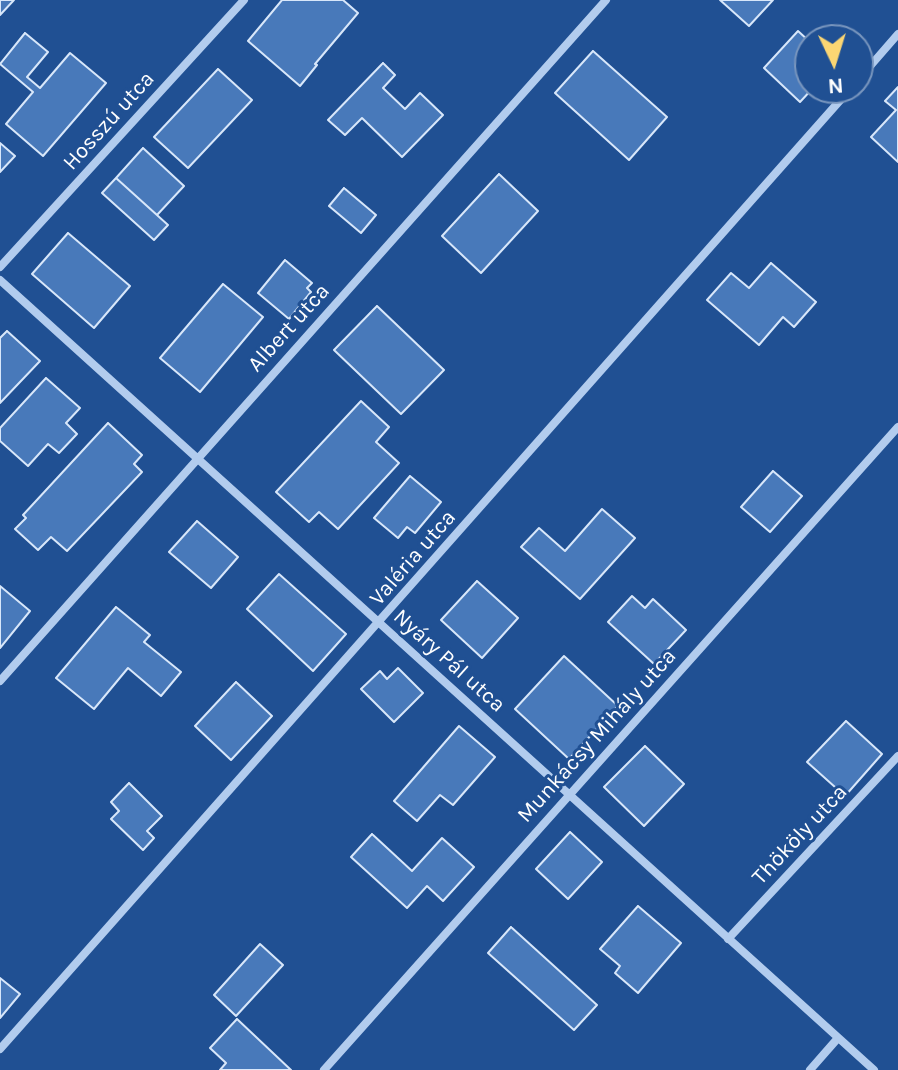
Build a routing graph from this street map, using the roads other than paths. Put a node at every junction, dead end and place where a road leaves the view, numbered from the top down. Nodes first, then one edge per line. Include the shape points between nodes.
1 (244, 0) edge
2 (606, 0) edge
3 (898, 34) edge
4 (874, 62) edge
5 (837, 104) edge
6 (0, 267) edge
7 (0, 280) edge
8 (898, 427) edge
9 (197, 458) junction
10 (379, 623) junction
11 (0, 681) edge
12 (898, 756) edge
13 (570, 794) junction
14 (728, 939) junction
15 (838, 1038) junction
16 (0, 1049) edge
17 (324, 1070) edge
18 (810, 1070) edge
19 (874, 1070) edge

1 - 6 street, Hosszú utca
2 - 9 street, Albert utca
3 - 4 street
5 - 10 street, Valéria utca
7 - 9 street, Nyáry Pál utca
8 - 13 street, Munkácsy Mihály utca
9 - 10 street, Nyáry Pál utca
9 - 11 street, Albert utca
10 - 13 street, Nyáry Pál utca
10 - 16 street, Valéria utca
12 - 14 street, Thököly utca
13 - 14 street, Nyáry Pál utca
13 - 17 street, Munkácsy Mihály utca
14 - 15 street, Nyáry Pál utca
15 - 18 street
15 - 19 street, Nyáry Pál utca

